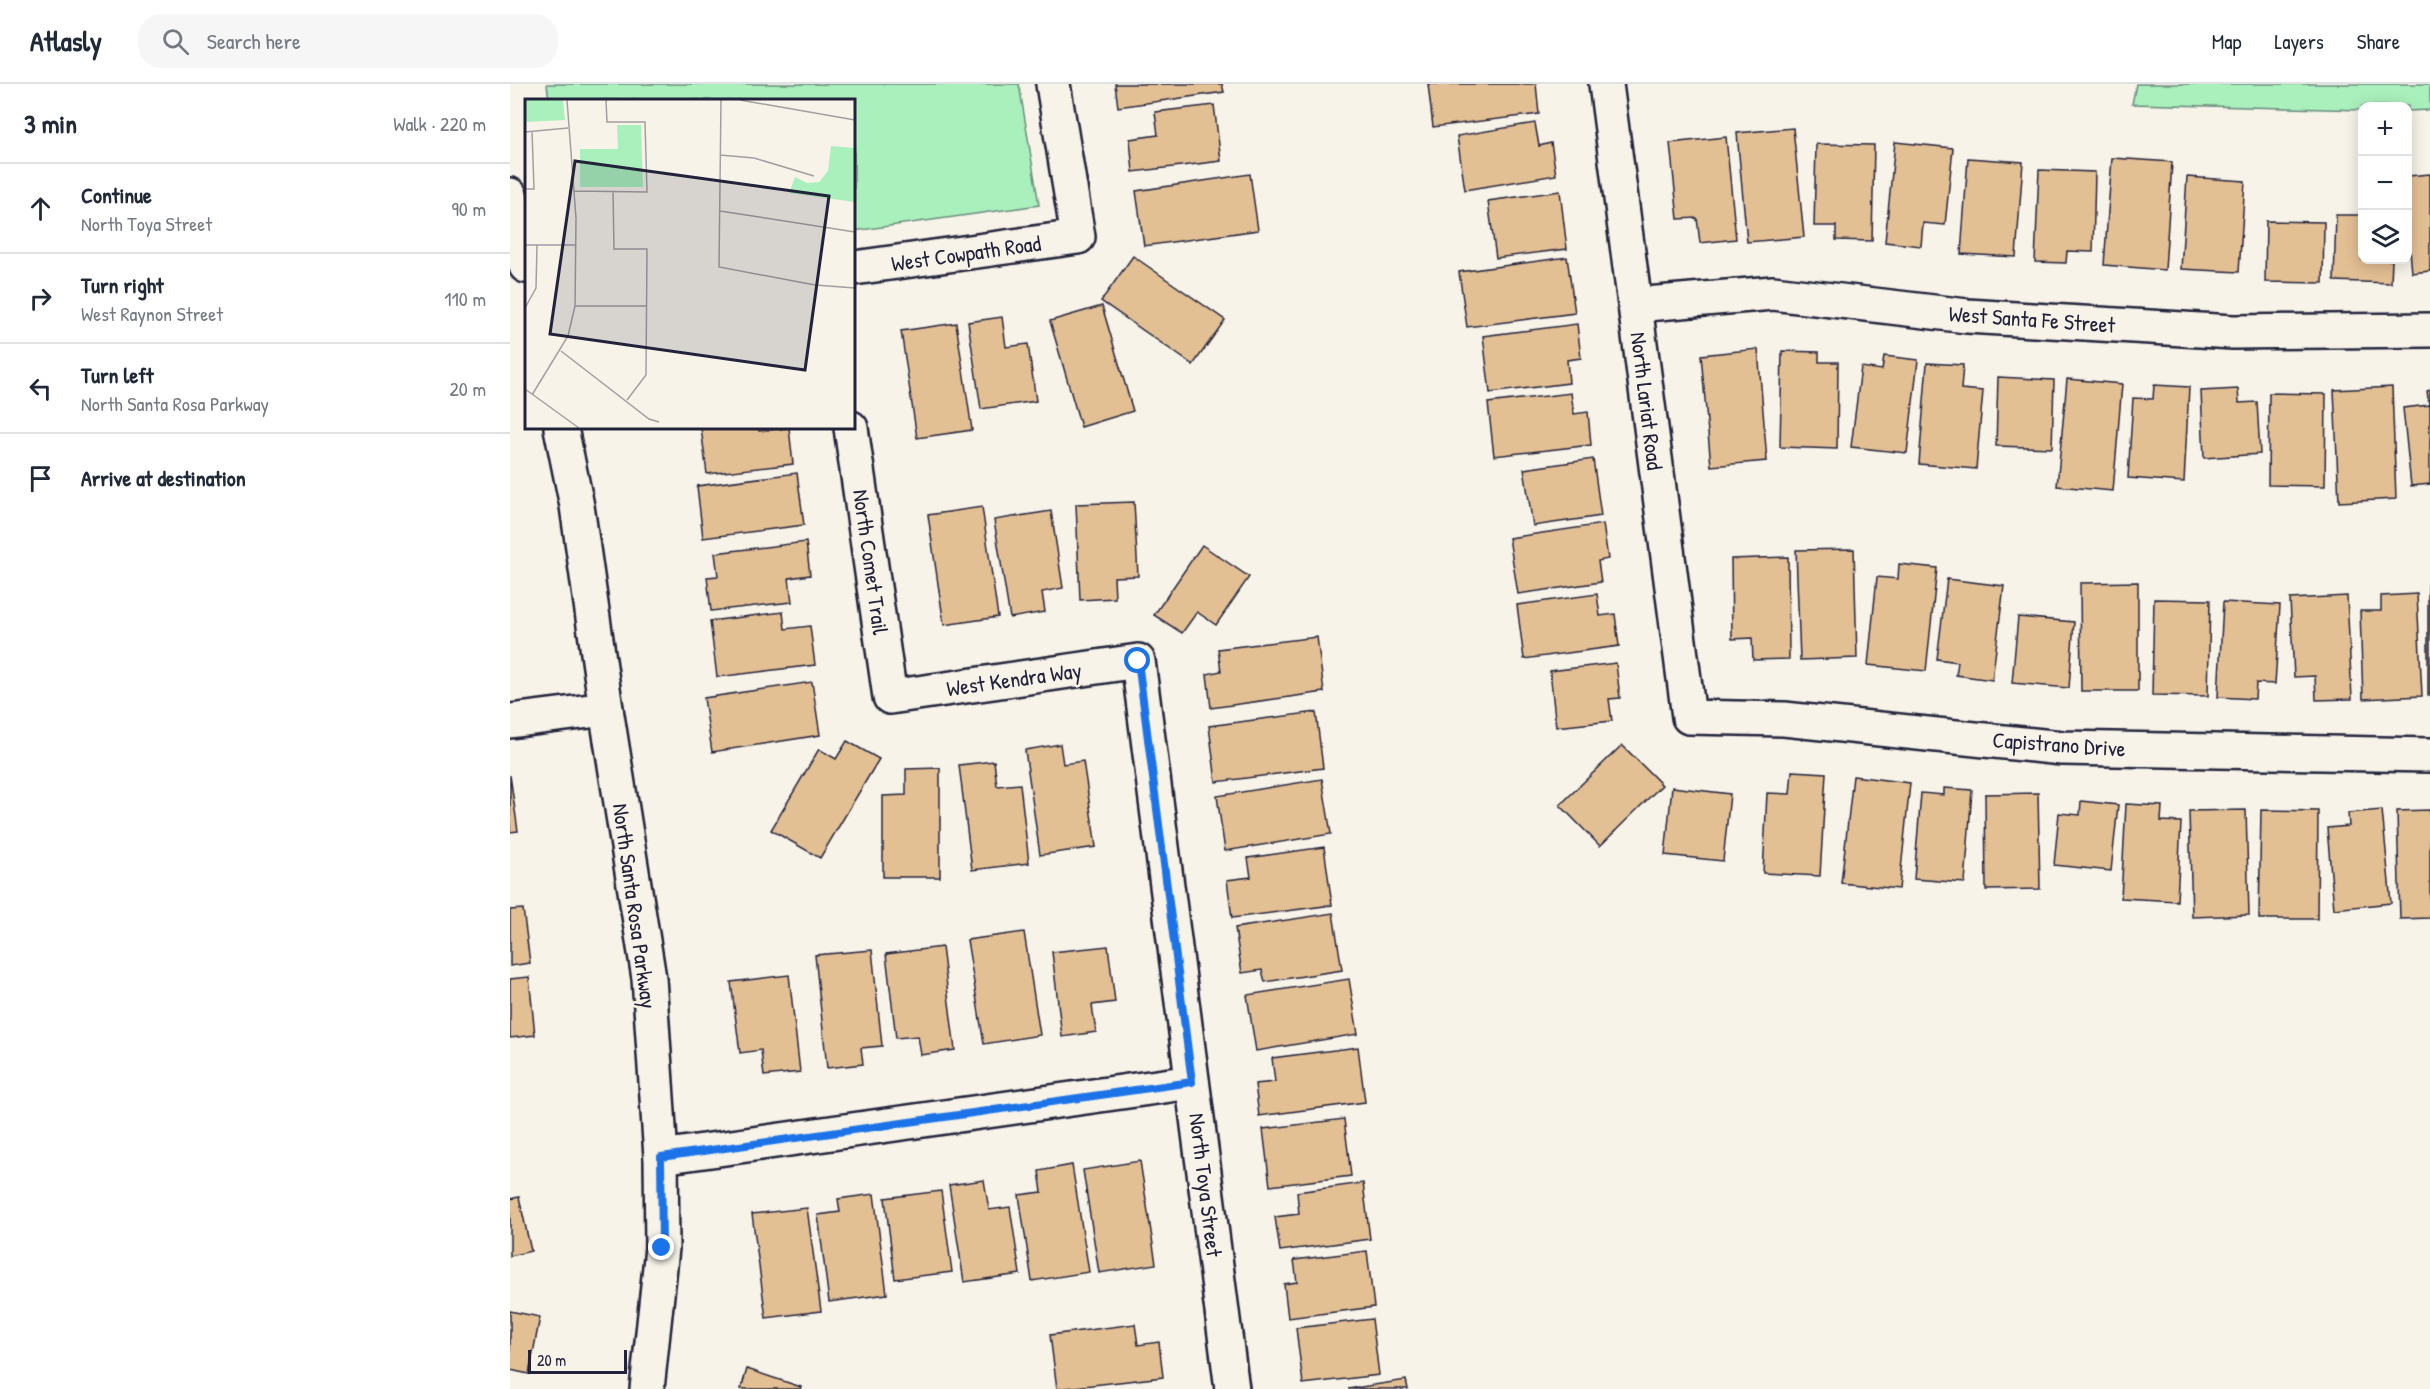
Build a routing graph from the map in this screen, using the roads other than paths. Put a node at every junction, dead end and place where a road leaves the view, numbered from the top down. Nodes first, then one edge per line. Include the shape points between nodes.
1 (1053, 84) edge
2 (1605, 84) edge
3 (510, 195) edge
4 (525, 262) edge
5 (855, 268) edge
6 (1635, 305) junction
7 (2430, 330) edge
8 (561, 429) edge
9 (851, 429) edge
10 (1138, 661) joint
11 (890, 697) joint
12 (606, 709) junction
13 (1689, 717) joint
14 (510, 721) edge
15 (2430, 755) edge
16 (1192, 1082) junction
17 (661, 1157) junction
18 (647, 1389) edge
19 (1232, 1389) edge

1 - 5 street, West Cowpath Road via 1078,237
2 - 6 street, North Lariat Road
3 - 4 street
6 - 7 street, West Santa Fe Street via 1773,293 1966,316 2233,332
6 - 13 street, North Lariat Road
8 - 12 street, North Santa Rosa Parkway via 577,507
9 - 11 street, North Comet Trail
10 - 11 street, West Kendra Way
10 - 16 street, North Toya Street
12 - 14 street
12 - 17 street, North Santa Rosa Parkway via 649,978
13 - 15 street, Capistrano Drive via 1784,719 2062,748
16 - 17 street
16 - 19 street, North Toya Street
17 - 18 street, North Santa Rosa Parkway via 662,1248

